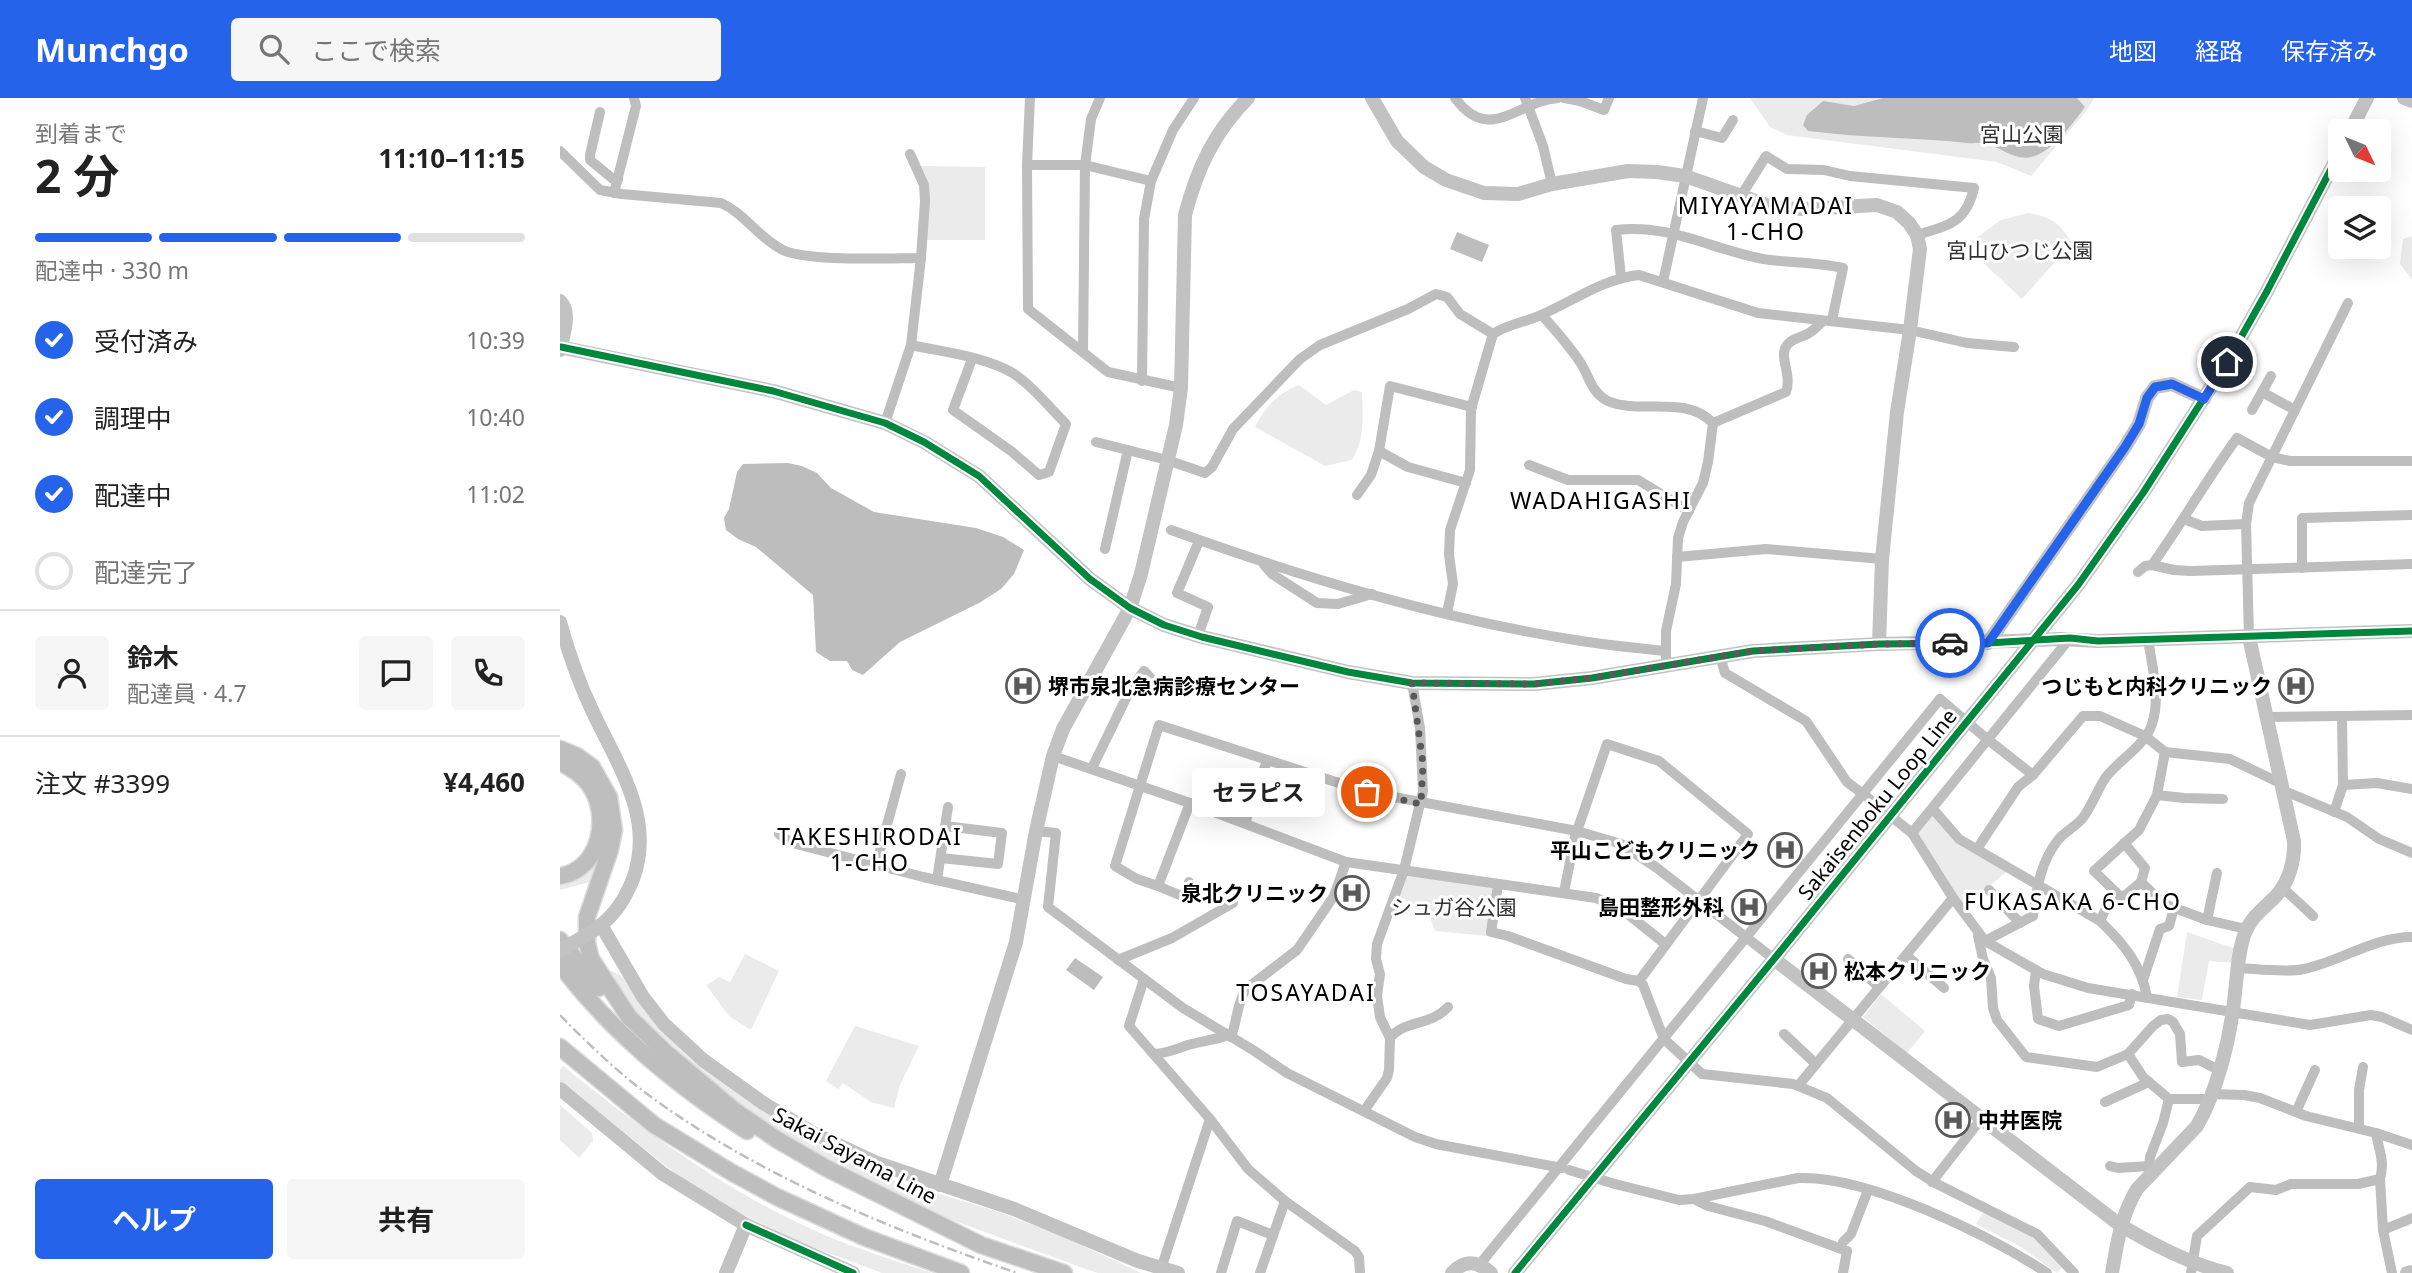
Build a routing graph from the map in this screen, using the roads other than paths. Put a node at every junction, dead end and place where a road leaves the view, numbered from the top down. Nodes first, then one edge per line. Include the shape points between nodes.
1 (634, 98) edge
2 (1030, 98) edge
3 (1100, 98) edge
4 (1194, 98) edge
5 (1248, 98) edge
6 (1372, 98) edge
7 (1455, 98) edge
8 (1558, 98) edge
9 (1564, 98) edge
10 (1609, 98) edge
11 (1703, 98) edge
12 (2367, 98) edge
13 (2404, 98) edge
14 (2412, 101) edge
15 (1527, 103) edge
16 (600, 112) dead end
17 (2356, 119) edge
18 (1733, 120) dead end
19 (1695, 131) junction
20 (560, 151) edge
21 (910, 155) dead end
22 (1027, 165) junction
23 (1085, 165) junction
24 (2328, 175) edge
25 (1685, 176) junction
26 (618, 180) junction
27 (1151, 181) junction
28 (1552, 184) junction
29 (614, 193) junction
30 (1741, 196) junction
31 (1673, 233) junction
32 (1917, 235) junction
33 (921, 258) junction
34 (1621, 277) junction
35 (1663, 282) junction
36 (560, 301) edge
37 (2348, 303) dead end
38 (1542, 315) junction
39 (1827, 321) junction
40 (1910, 330) junction
41 (1493, 334) junction
42 (911, 345) junction
43 (2014, 347) dead end
44 (560, 348) edge
45 (1083, 352) junction
46 (972, 359) junction
47 (2270, 376) dead end
48 (1142, 381) junction
49 (1181, 388) junction
50 (2262, 392) junction
51 (2204, 399) junction
52 (1472, 407) junction
53 (2252, 410) dead end
54 (2295, 410) junction
55 (886, 423) junction
56 (1713, 423) junction
57 (1096, 442) dead end
58 (1128, 450) junction
59 (1379, 451) junction
60 (2272, 457) junction
61 (1167, 460) junction
62 (2412, 461) edge
63 (1529, 465) dead end
64 (1466, 483) junction
65 (1357, 495) dead end
66 (1689, 510) junction
67 (2412, 515) edge
68 (2184, 519) junction
69 (2246, 524) junction
70 (1171, 530) dead end
71 (1199, 541) junction
72 (1105, 549) dead end
73 (1677, 557) junction
74 (1882, 559) junction
75 (1263, 563) junction
76 (2412, 564) edge
77 (2152, 565) junction
78 (2302, 568) junction
79 (2248, 569) junction
80 (2138, 572) dead end
81 (1373, 594) junction
82 (1130, 608) junction
83 (1447, 613) junction
84 (560, 622) edge
85 (2412, 631) edge
86 (1198, 636) junction
87 (2249, 637) junction
88 (2065, 639) junction
89 (2148, 639) junction
90 (1988, 643) junction
91 (1879, 644) junction
92 (1720, 656) junction
93 (1666, 658) junction
94 (1412, 683) junction
95 (1162, 690) dead end
96 (2412, 715) edge
97 (2342, 716) junction
98 (2266, 718) junction
99 (2145, 736) junction
100 (1987, 739) junction
101 (560, 749) edge
102 (2165, 752) junction
103 (1053, 756) junction
104 (1267, 761) junction
105 (560, 762) edge
106 (1092, 768) junction
107 (901, 774) dead end
108 (2033, 775) junction
109 (1141, 785) junction
110 (2343, 785) junction
111 (2281, 786) junction
112 (2412, 789) edge
113 (2157, 794) junction
114 (1866, 796) junction
115 (2223, 799) dead end
116 (1190, 803) junction
117 (1421, 804) junction
118 (948, 807) dead end
119 (1933, 809) junction
120 (2334, 812) junction
121 (1245, 823) junction
122 (945, 827) junction
123 (1036, 831) junction
124 (1577, 831) junction
125 (1912, 833) junction
126 (779, 834) dead end
127 (2124, 843) junction
128 (1977, 849) junction
129 (2412, 853) edge
130 (940, 858) junction
131 (1346, 862) junction
132 (876, 865) junction
133 (1405, 870) junction
134 (2217, 873) dead end
135 (560, 876) edge
136 (937, 880) junction
137 (1189, 882) dead end
138 (2141, 882) junction
139 (1498, 885) junction
140 (2037, 885) junction
141 (1157, 886) junction
142 (2283, 887) junction
143 (1989, 890) dead end
144 (1564, 892) junction
145 (1953, 898) junction
146 (2122, 898) junction
147 (1025, 900) junction
148 (1698, 900) junction
149 (1233, 903) dead end
150 (2174, 908) junction
151 (2313, 916) dead end
152 (2207, 920) junction
153 (2099, 921) junction
154 (2020, 923) junction
155 (600, 926) junction
156 (2246, 929) junction
157 (1977, 930) junction
158 (2412, 937) edge
159 (1746, 938) junction
160 (560, 940) edge
161 (1985, 941) junction
162 (1664, 943) junction
163 (560, 950) edge
164 (1906, 955) junction
165 (1848, 958) dead end
166 (1774, 959) junction
167 (1118, 960) junction
168 (560, 964) edge
169 (2239, 968) junction
170 (2036, 970) junction
171 (1144, 979) junction
172 (2144, 980) junction
173 (1639, 981) junction
174 (1879, 987) junction
175 (1944, 988) dead end
176 (2132, 994) junction
177 (2150, 997) junction
178 (1448, 1007) dead end
179 (2233, 1012) junction
180 (629, 1017) junction
181 (1852, 1019) junction
182 (2161, 1020) junction
183 (2412, 1030) edge
184 (1784, 1034) dead end
185 (1230, 1036) junction
186 (1390, 1038) junction
187 (1664, 1039) junction
188 (560, 1046) edge
189 (1154, 1054) junction
190 (2128, 1054) junction
191 (1689, 1063) junction
192 (1816, 1064) junction
193 (2363, 1067) dead end
194 (2219, 1070) junction
195 (2315, 1070) dead end
196 (2149, 1082) junction
197 (1798, 1086) junction
198 (560, 1088) edge
199 (2209, 1096) junction
200 (2169, 1099) junction
201 (2105, 1102) dead end
202 (1364, 1111) junction
203 (2296, 1112) junction
204 (1210, 1119) junction
205 (1981, 1119) junction
206 (2359, 1129) junction
207 (2376, 1133) junction
208 (2412, 1145) edge
209 (2110, 1166) dead end
210 (1564, 1168) junction
211 (2151, 1168) junction
212 (2380, 1179) junction
213 (1932, 1182) junction
214 (940, 1185) junction
215 (1868, 1190) junction
216 (1693, 1199) junction
217 (1285, 1201) junction
218 (2412, 1218) edge
219 (746, 1225) junction
220 (2120, 1225) junction
221 (2383, 1230) junction
222 (1273, 1235) junction
223 (1843, 1242) dead end
224 (981, 1245) junction
225 (1485, 1268) edge
226 (2192, 1268) edge
227 (1161, 1269) junction
228 (2412, 1272) edge
229 (726, 1273) edge
230 (853, 1273) edge
231 (961, 1273) edge
232 (1063, 1273) edge
233 (1178, 1273) edge
234 (1220, 1273) edge
235 (1260, 1273) edge
236 (1360, 1273) edge
237 (1452, 1273) edge
238 (1514, 1273) edge
239 (1843, 1273) edge
240 (2047, 1273) edge
241 (2074, 1273) edge
242 (2112, 1273) edge
243 (2227, 1273) edge
244 (2392, 1273) edge
245 (2407, 1273) edge

1 - 26 street
2 - 22 street
3 - 23 street via 1091,119
4 - 27 street via 1173,130
5 - 49 street via 1210,146 1185,215
6 - 28 street via 1397,141 1424,167 1446,180 1484,193 1518,194
7 - 15 street via 1471,115 1486,121
8 - 15 street
9 - 10 street via 1604,110
11 - 19 street
12 - 17 street
13 - 14 street
15 - 28 street
16 - 26 street via 590,160
18 - 19 street via 1721,138
19 - 25 street
20 - 29 street via 600,190
21 - 33 street via 924,185
22 - 23 street
22 - 45 street via 1028,309
23 - 27 street
23 - 45 street
24 - 51 street, Sakaisenboku Loop Line
25 - 28 street via 1628,171
25 - 30 street
25 - 31 street
26 - 29 street
27 - 48 street via 1144,219
29 - 33 street via 730,207 773,245 798,256
30 - 32 street via 1776,208 1877,205 1897,212
30 - 32 street via 1766,156 1787,169 1974,188 1970,207 1950,225
31 - 34 street via 1638,227 1616,230
31 - 35 street
31 - 39 street via 1764,259 1843,268
32 - 40 street via 1919,259
33 - 42 street
34 - 35 street via 1639,275
34 - 38 street
35 - 39 street via 1758,313
36 - 44 street via 566,315
37 - 54 street
38 - 41 street
38 - 56 street via 1582,363 1600,396 1622,404 1688,410
39 - 40 street
39 - 56 street via 1785,349 1790,379 1786,392
40 - 43 street via 1967,343
40 - 74 street
41 - 52 street
41 - 61 street via 1460,314 1447,297 1436,294 1320,345 1300,359 1233,429 1205,473
42 - 46 street
42 - 55 street
44 - 55 street via 773,390
45 - 48 street via 1108,372
46 - 46 street via 1012,373 1066,424 1049,472 1039,475 953,410
47 - 50 street
48 - 49 street
49 - 61 street
50 - 53 street
50 - 54 street
51 - 90 street via 2172,384 2155,387 2125,447
51 - 166 street, Sakaisenboku Loop Line via 2078,585
52 - 59 street via 1390,386
52 - 64 street
54 - 60 street
55 - 82 street via 979,476 1090,579
56 - 66 street via 1703,483
57 - 58 street
58 - 61 street
58 - 72 street
59 - 64 street via 1408,467
59 - 65 street via 1371,475
60 - 62 street
60 - 68 street via 2237,438
60 - 69 street via 2249,503
61 - 82 street
63 - 66 street via 1568,480 1638,480
64 - 83 street via 1450,530 1453,584
66 - 73 street via 1678,538
67 - 78 street via 2302,518
68 - 69 street via 2202,526
68 - 77 street
69 - 79 street
70 - 71 street
71 - 75 street
71 - 86 street via 1177,593 1208,607
73 - 74 street via 1766,549
73 - 93 street
74 - 91 street
75 - 81 street
75 - 81 street via 1317,603 1338,604
76 - 78 street
77 - 79 street via 2190,571
77 - 80 street
78 - 79 street
79 - 87 street
81 - 83 street
82 - 86 street
82 - 103 street via 1063,729
83 - 93 street
84 - 155 street via 566,647 630,790 639,821 639,861 621,905
85 - 87 street
86 - 94 street
87 - 89 street
87 - 98 street
88 - 89 street
88 - 90 street, bridge
88 - 100 street
89 - 99 street via 2156,707
90 - 91 street
91 - 92 street
92 - 93 street
92 - 114 street via 1725,673 1806,721 1847,782
93 - 94 street via 1592,678 1534,684
94 - 117 street via 1423,764
95 - 106 street via 1144,671
96 - 97 street
97 - 98 street
97 - 110 street
98 - 111 street
99 - 102 street
99 - 108 street via 2100,716 2083,716
99 - 140 street via 2106,777 2083,818 2060,838 2044,862
100 - 108 street
100 - 114 street, bridge via 1940,699
100 - 119 street
101 - 180 main road, Sakai Sayama Line via 592,767 609,797 614,830 587,917 587,943 608,988
102 - 111 street via 2230,759
102 - 113 street
103 - 106 street
103 - 123 street
104 - 109 street via 1159,725
104 - 117 street
104 - 121 street
105 - 135 main road via 590,786 597,798 600,828 590,858
106 - 109 street
107 - 132 street
108 - 128 street via 2018,787
109 - 116 street
109 - 141 street via 1115,866
110 - 112 street via 2377,783
110 - 120 street
111 - 120 street
111 - 142 street via 2294,851
113 - 115 street
113 - 127 street via 2139,830
114 - 125 street, bridge
114 - 159 street
116 - 121 street
116 - 141 street
117 - 124 street
117 - 133 street
118 - 122 street
119 - 125 street
119 - 128 street via 1959,839
120 - 129 street
121 - 131 street
122 - 130 street
122 - 130 street via 1002,833 998,864
123 - 147 street
123 - 167 street via 1056,833 1048,907
124 - 144 street
124 - 148 street via 1621,844
124 - 148 street via 1607,744 1659,761 1748,834
125 - 145 street
126 - 132 street via 790,842
127 - 138 street via 2145,868
127 - 146 street via 2094,871
128 - 140 street
130 - 136 street
131 - 133 street
131 - 185 street via 1334,896 1297,950 1246,989
132 - 136 street
133 - 139 street
133 - 186 street via 1377,944 1377,996
134 - 152 street
136 - 147 street
137 - 141 street via 1184,897
138 - 146 street
138 - 150 street
139 - 144 street
139 - 173 street via 1491,932
140 - 153 street
140 - 154 street via 2033,916
142 - 151 street
142 - 156 street
143 - 154 street
144 - 162 street via 1619,907
145 - 157 street
145 - 164 street
146 - 153 street via 2108,906
147 - 214 street
148 - 159 street
148 - 162 street
149 - 167 street via 1172,938
150 - 152 street
150 - 172 street via 2169,926 2160,929
152 - 156 street
153 - 172 street via 2128,950
154 - 161 street
155 - 163 street, bridge
155 - 214 street via 643,997 703,1060 813,1133 877,1163
156 - 169 street
157 - 161 street
157 - 190 street via 1997,1020 2020,1053 2097,1067
158 - 169 street via 2377,943 2302,970
159 - 166 street
159 - 187 street
160 - 180 main road
161 - 170 street
162 - 173 street
164 - 174 street
164 - 175 street
165 - 174 street
166 - 181 street
166 - 191 street, Sakaisenboku Loop Line
167 - 171 street
168 - 224 main road via 618,1030 720,1114 832,1181
169 - 179 street
170 - 176 street via 2062,981
170 - 176 street via 2038,1019 2059,1026 2129,1005
171 - 185 street
171 - 189 street via 1129,1026
172 - 177 street
173 - 187 street
174 - 181 street
176 - 177 street
177 - 179 street
177 - 182 street
178 - 186 street
179 - 183 street via 2310,1025 2371,1015
179 - 194 street
180 - 224 main road, Sakai Sayama Line via 734,1110 776,1139
181 - 192 street
181 - 205 street
182 - 190 street
182 - 194 street via 2178,1028 2182,1062 2199,1060
184 - 192 street
185 - 189 street
185 - 202 street via 1287,1073
186 - 202 street via 1390,1070
187 - 191 street
187 - 210 street
188 - 231 main road via 654,1125 731,1172 852,1232
189 - 204 street
190 - 196 street
191 - 197 street via 1702,1074
191 - 238 street, Sakaisenboku Loop Line
192 - 197 street
193 - 206 street
194 - 199 street
195 - 203 street
196 - 200 street
196 - 201 street
197 - 213 street via 1827,1098
198 - 219 street via 663,1174
199 - 200 street
199 - 203 street via 2244,1095
199 - 211 street via 2197,1126
200 - 211 street via 2150,1157
202 - 210 street via 1436,1144
203 - 206 street
204 - 217 street via 1248,1169
204 - 227 street
205 - 213 street
205 - 220 street
206 - 207 street
207 - 208 street
207 - 212 street via 2384,1164
209 - 211 street
210 - 216 street, bridge via 1679,1200
210 - 225 street
211 - 220 street
212 - 221 street
212 - 226 street via 2358,1184 2291,1184 2276,1190 2250,1187 2197,1236
213 - 241 street via 2037,1234
214 - 227 street via 1014,1209
215 - 216 street via 1798,1178
215 - 223 street via 1851,1234
215 - 240 street via 1952,1222 2012,1250
216 - 239 street via 1847,1251
217 - 222 street
217 - 236 street via 1355,1251
218 - 221 street
219 - 229 street
219 - 230 street
220 - 226 street
220 - 242 street
221 - 244 street
222 - 234 street via 1237,1222
222 - 235 street
224 - 232 main road, Sakai Sayama Line
225 - 237 street via 1465,1263
226 - 243 street
227 - 233 street
228 - 245 street

